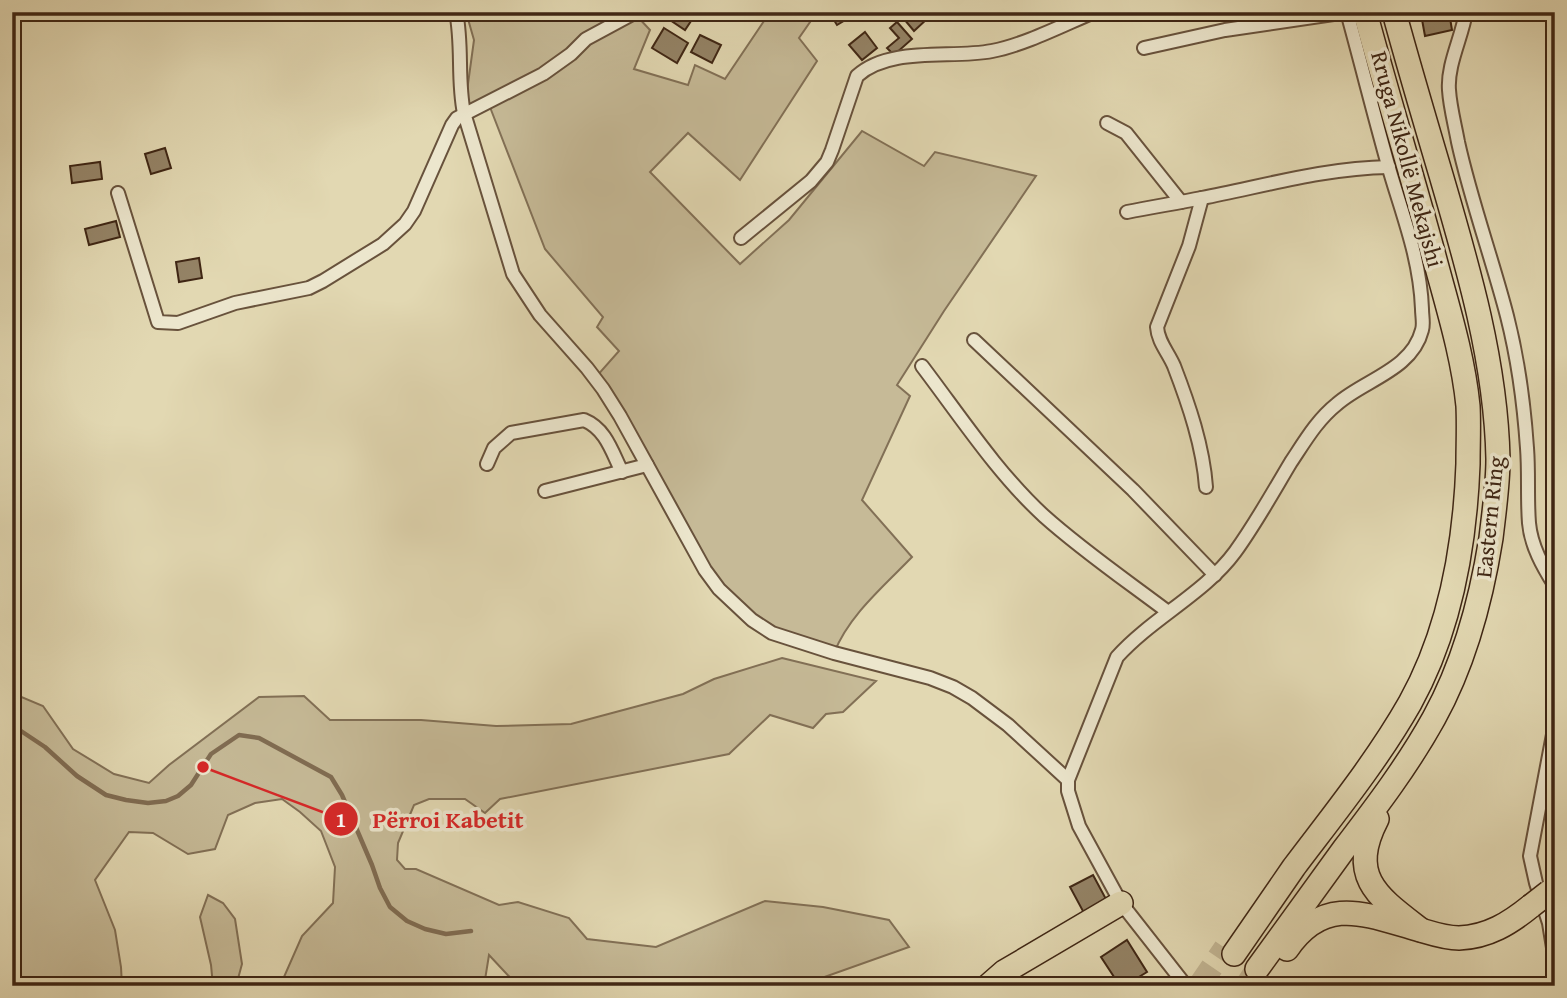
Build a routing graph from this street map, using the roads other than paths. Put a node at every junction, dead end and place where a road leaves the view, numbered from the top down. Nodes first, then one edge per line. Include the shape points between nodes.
1 (456, 12) edge
2 (636, 12) edge
3 (1094, 12) edge
4 (1347, 12) edge
5 (1365, 12) edge
6 (1394, 12) edge
7 (1466, 12) edge
8 (1144, 48) dead end
9 (464, 113) junction
10 (1107, 123) dead end
11 (1389, 167) junction
12 (118, 193) dead end
13 (1202, 198) junction
14 (1181, 202) junction
15 (1128, 212) dead end
16 (741, 238) dead end
17 (974, 340) dead end
18 (922, 366) dead end
19 (1498, 462) junction
20 (487, 464) dead end
21 (647, 465) junction
22 (622, 472) junction
23 (1206, 487) dead end
24 (545, 491) dead end
25 (1215, 575) junction
26 (1555, 586) edge
27 (1168, 612) junction
28 (1555, 724) edge
29 (1068, 780) junction
30 (1545, 895) edge
31 (1121, 903) junction
32 (1421, 930) junction
33 (1230, 951) tunnel mouth
34 (1554, 954) edge
35 (988, 986) edge
36 (1186, 986) edge

1 - 9 street
2 - 9 street via 586,39 543,74
3 - 16 street via 992,51 912,56 865,69 857,76 827,162 811,181
4 - 8 street via 1225,30
4 - 11 street, Rruga Nikollë Mekajshi
5 - 33 highway, Eastern Ring via 1458,350 1468,406 1460,556 1438,637 1409,704 1260,918
6 - 19 highway, Eastern Ring via 1466,263 1491,378
7 - 26 street via 1448,87 1452,114 1516,361 1532,540
9 - 12 street via 452,125 414,211 383,244 309,288 235,303 178,323 158,322
9 - 21 street via 513,274 540,316 599,383
10 - 14 street via 1126,133
11 - 13 street via 1281,180
11 - 25 street, Rruga Nikollë Mekajshi via 1416,258 1423,329 1413,351 1341,400 1310,432 1235,552
13 - 14 street
13 - 23 street via 1189,246 1157,327 1200,443
14 - 15 street
17 - 25 street via 1133,490
18 - 27 street via 1010,481 1044,515
19 - 32 highway via 1502,478 1498,524 1479,623 1443,711 1366,843 1368,878 1374,888 1388,906
19 - 32 highway, Eastern Ring via 1478,606 1450,686 1390,787 1263,973 1304,928 1328,915 1365,915
20 - 22 street via 494,448 511,433 584,420 604,436
21 - 22 street
21 - 29 street via 712,580 761,626 785,638 953,687 1001,719
22 - 24 street
25 - 27 street, Rruga Nikollë Mekajshi
27 - 29 street, Rruga Nikollë Mekajshi via 1117,657
28 - 34 street via 1530,856
29 - 31 street via 1079,826
30 - 32 highway via 1504,925 1483,934 1451,937
31 - 35 highway
31 - 36 street

